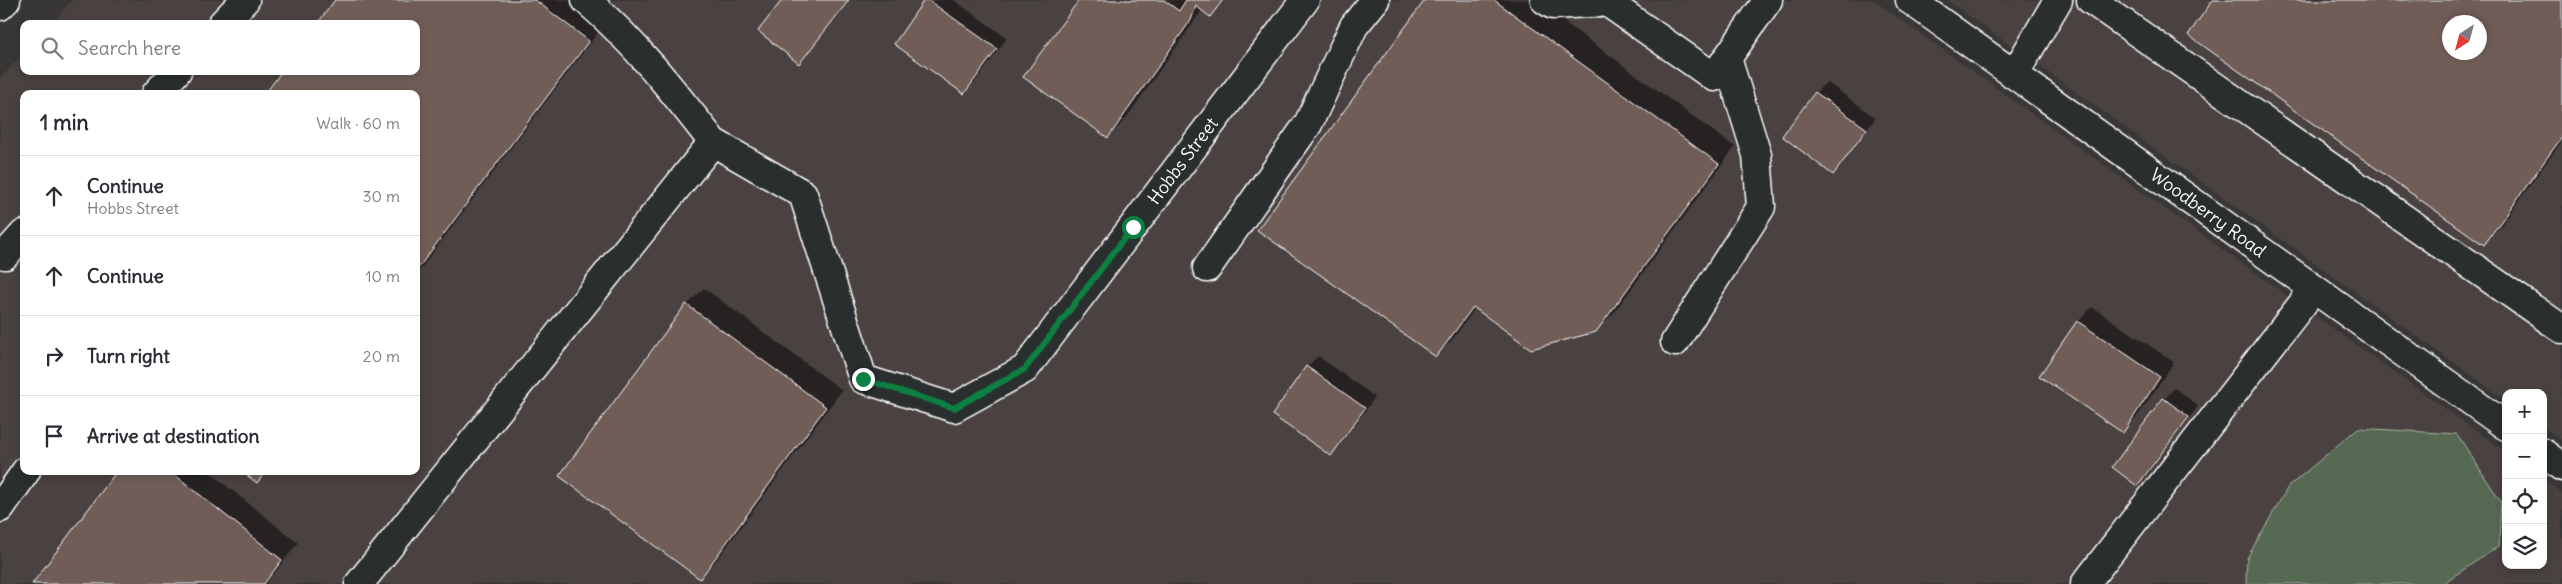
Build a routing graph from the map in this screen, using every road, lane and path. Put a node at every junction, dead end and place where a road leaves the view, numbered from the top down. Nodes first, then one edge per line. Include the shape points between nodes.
1 (6, 0) edge
2 (245, 0) edge
3 (586, 0) edge
4 (1305, 0) edge
5 (1375, 0) edge
6 (1546, 0) edge
7 (1768, 0) edge
8 (1910, 0) edge
9 (2058, 0) edge
10 (2091, 0) edge
11 (1608, 1) edge
12 (0, 6) edge
13 (226, 20) edge
14 (1727, 58) junction
15 (174, 75) edge
16 (2014, 75) junction
17 (160, 90) edge
18 (714, 142) junction
19 (20, 238) edge
20 (5, 255) dead end
21 (1208, 268) dead end
22 (2314, 288) junction
23 (2562, 329) edge
24 (1675, 342) dead end
25 (2502, 423) edge
26 (2547, 456) edge
27 (2562, 467) edge
28 (23, 475) edge
29 (0, 508) edge
30 (359, 584) edge
31 (2086, 584) edge

1 - 12 main road
2 - 13 main road
3 - 18 main road via 612,22 660,74
4 - 18 main road, Hobbs Street via 1025,369 954,408 863,379 803,194
5 - 21 main road via 1354,26 1308,124
6 - 11 main road via 1552,5
7 - 14 main road
8 - 16 main road, Woodberry Road
9 - 16 main road
10 - 23 main road
11 - 14 main road via 1714,77
14 - 24 main road via 1757,155 1760,207
15 - 17 main road
16 - 22 main road, Woodberry Road
18 - 30 main road
19 - 20 main road
22 - 25 main road, Woodberry Road
22 - 31 main road
26 - 27 main road
28 - 29 main road

